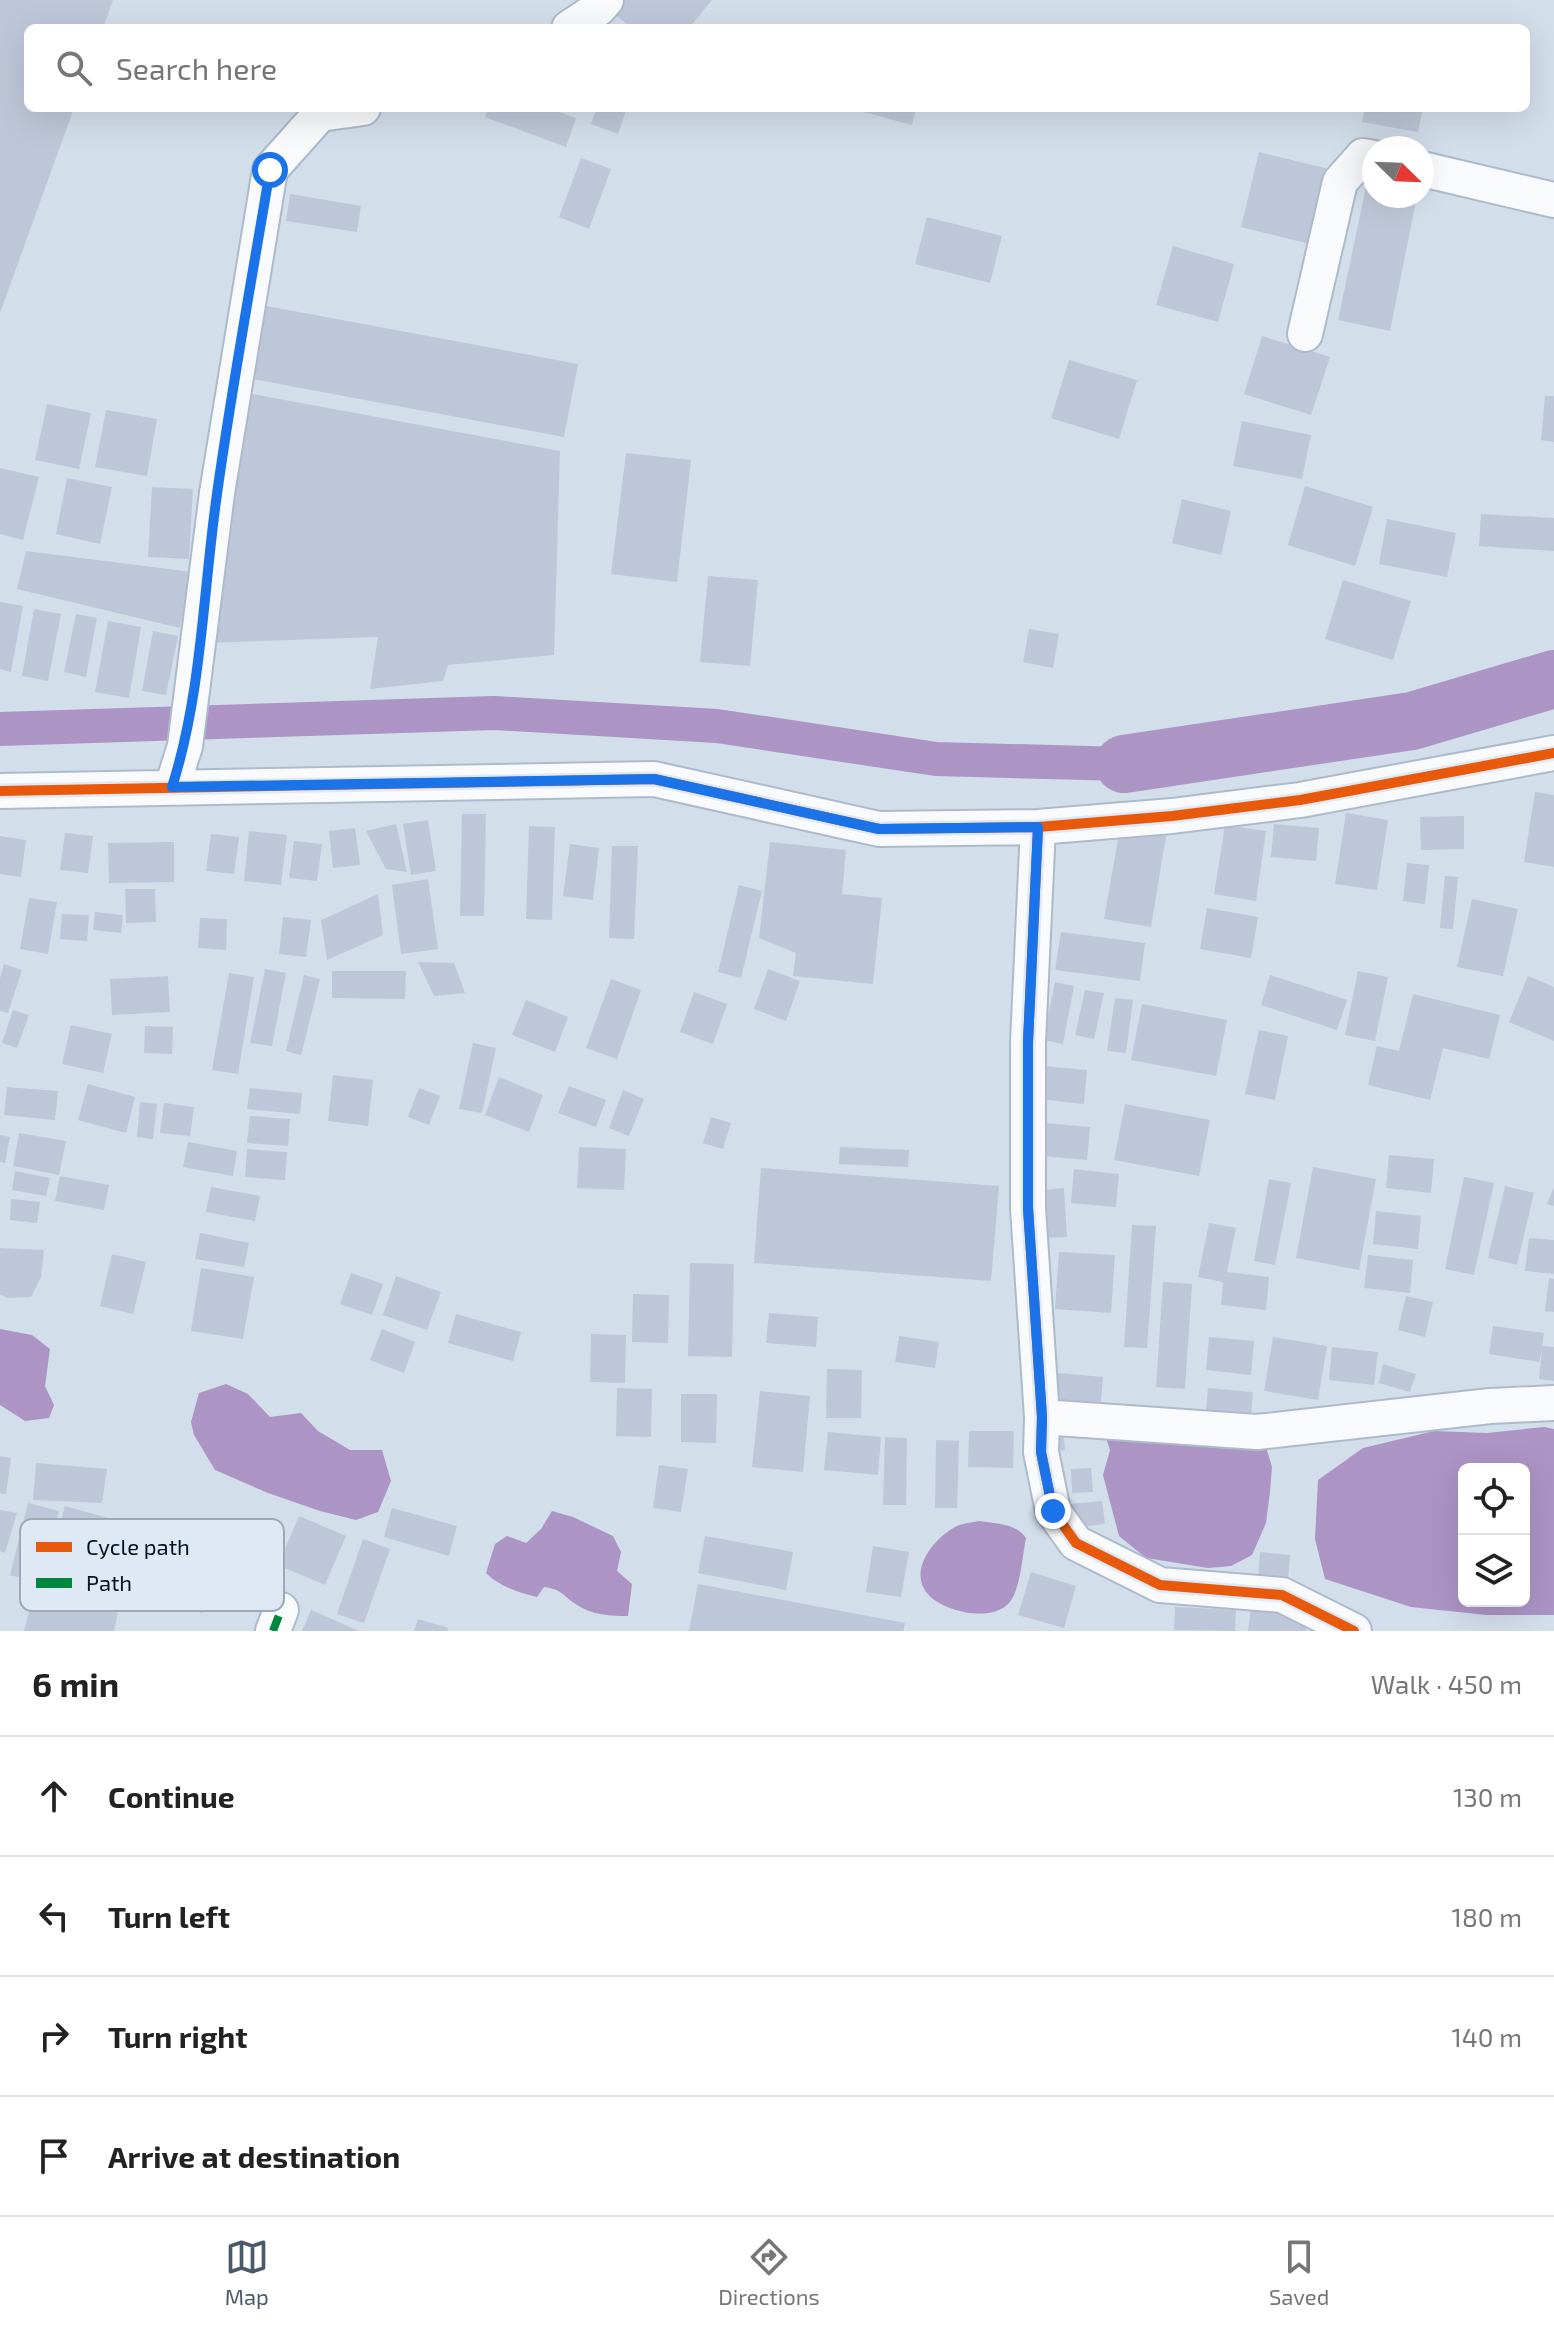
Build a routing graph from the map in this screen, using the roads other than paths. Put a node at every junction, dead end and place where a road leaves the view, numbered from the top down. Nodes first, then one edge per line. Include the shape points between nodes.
1 (606, 0) edge
2 (575, 24) edge
3 (334, 112) edge
4 (1362, 157) edge
5 (1434, 172) edge
6 (1554, 200) edge
7 (1305, 334) dead end
8 (1554, 753) edge
9 (172, 787) junction
10 (0, 791) edge
11 (1038, 827) junction
12 (1554, 1403) edge
13 (1042, 1417) junction
14 (1354, 1631) edge

1 - 2 street
3 - 9 street via 320,114 270,170 217,493 192,704
4 - 7 street via 1340,182
5 - 6 street
8 - 11 street via 1300,800
9 - 10 street
9 - 11 street via 654,779 879,829
11 - 13 street via 1028,1042 1028,1208
12 - 13 street via 1257,1432
13 - 14 street via 1041,1452 1053,1511 1076,1543 1160,1585 1282,1595

